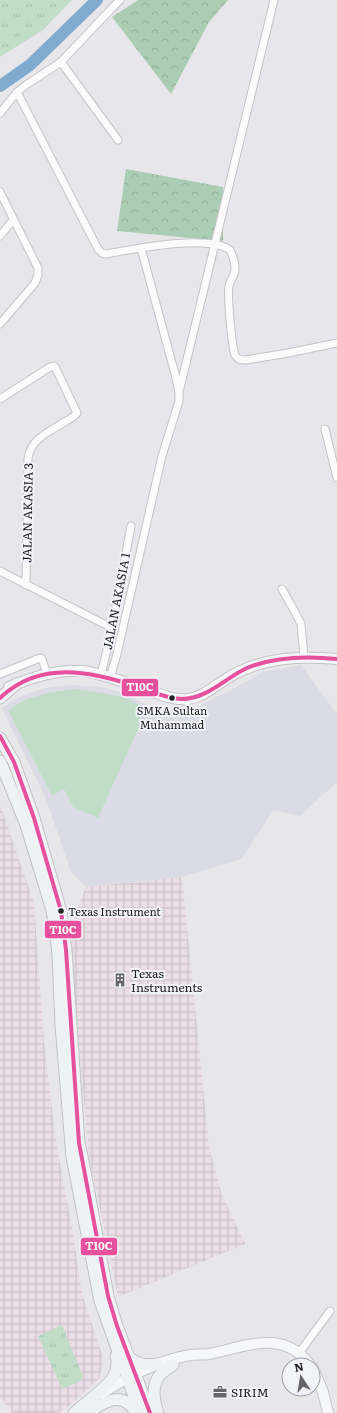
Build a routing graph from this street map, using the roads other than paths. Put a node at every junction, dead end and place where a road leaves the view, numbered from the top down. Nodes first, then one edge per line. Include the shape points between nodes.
1 (120, 0) edge
2 (274, 0) edge
3 (61, 62) junction
4 (17, 92) junction
5 (0, 113) edge
6 (118, 140) dead end
7 (0, 192) edge
8 (13, 220) junction
9 (0, 236) edge
10 (215, 244) junction
11 (141, 248) junction
12 (0, 324) edge
13 (337, 343) edge
14 (179, 392) junction
15 (0, 399) edge
16 (325, 429) dead end
17 (337, 478) edge
18 (131, 526) dead end
19 (0, 571) edge
20 (26, 585) junction
21 (282, 590) dead end
22 (112, 628) junction
23 (304, 657) junction
24 (337, 659) edge
25 (0, 674) edge
26 (47, 674) junction
27 (105, 676) junction
28 (16, 684) junction
29 (0, 690) edge
30 (0, 698) edge
31 (1, 744) edge
32 (2, 765) edge
33 (330, 1311) dead end
34 (111, 1336) junction
35 (207, 1354) junction
36 (299, 1354) junction
37 (302, 1357) edge
38 (130, 1358) junction
39 (157, 1364) junction
40 (173, 1365) junction
41 (133, 1379) junction
42 (321, 1387) edge
43 (73, 1413) edge
44 (86, 1413) edge
45 (136, 1413) edge
46 (140, 1413) edge
47 (150, 1413) edge
48 (158, 1413) edge
49 (328, 1413) edge

1 - 3 street
2 - 10 street
3 - 4 street
3 - 6 street
4 - 5 street
4 - 11 street via 98,249 106,254
7 - 8 street
8 - 9 street
8 - 12 street via 38,268 38,275 35,283
10 - 11 street via 185,243
10 - 13 street via 230,250 234,262 229,293 233,346 239,359 246,360
10 - 14 street
11 - 14 street
14 - 27 street via 177,410 162,456 117,654
15 - 20 street, JALAN AKASIA 3 via 53,366 76,411 76,415 41,437 29,450
16 - 17 street
18 - 22 street, JALAN AKASIA 1
19 - 20 street
20 - 22 street
21 - 23 street via 301,624
22 - 27 street, JALAN AKASIA 1
23 - 24 main road
23 - 27 main road via 278,659 246,668 203,694 188,699 167,696
25 - 26 street via 40,658
26 - 27 main road via 74,671
26 - 28 main road
28 - 29 main road
28 - 30 main road
31 - 32 main road
31 - 38 main road via 20,777 61,911 80,1143 107,1291
32 - 34 main road via 26,825 55,928 72,1157 96,1285
33 - 36 street
34 - 41 main road
34 - 43 main road via 117,1360 113,1378
35 - 36 main road via 265,1342 279,1344
35 - 39 main road
35 - 40 main road
36 - 37 main road
38 - 39 main road via 136,1364
38 - 41 main road
39 - 41 main road
40 - 41 main road
40 - 48 main road via 160,1375 156,1382 154,1391
41 - 43 main road
41 - 44 main road
41 - 46 main road
41 - 47 main road
42 - 49 main road
44 - 45 main road via 114,1399 125,1401

